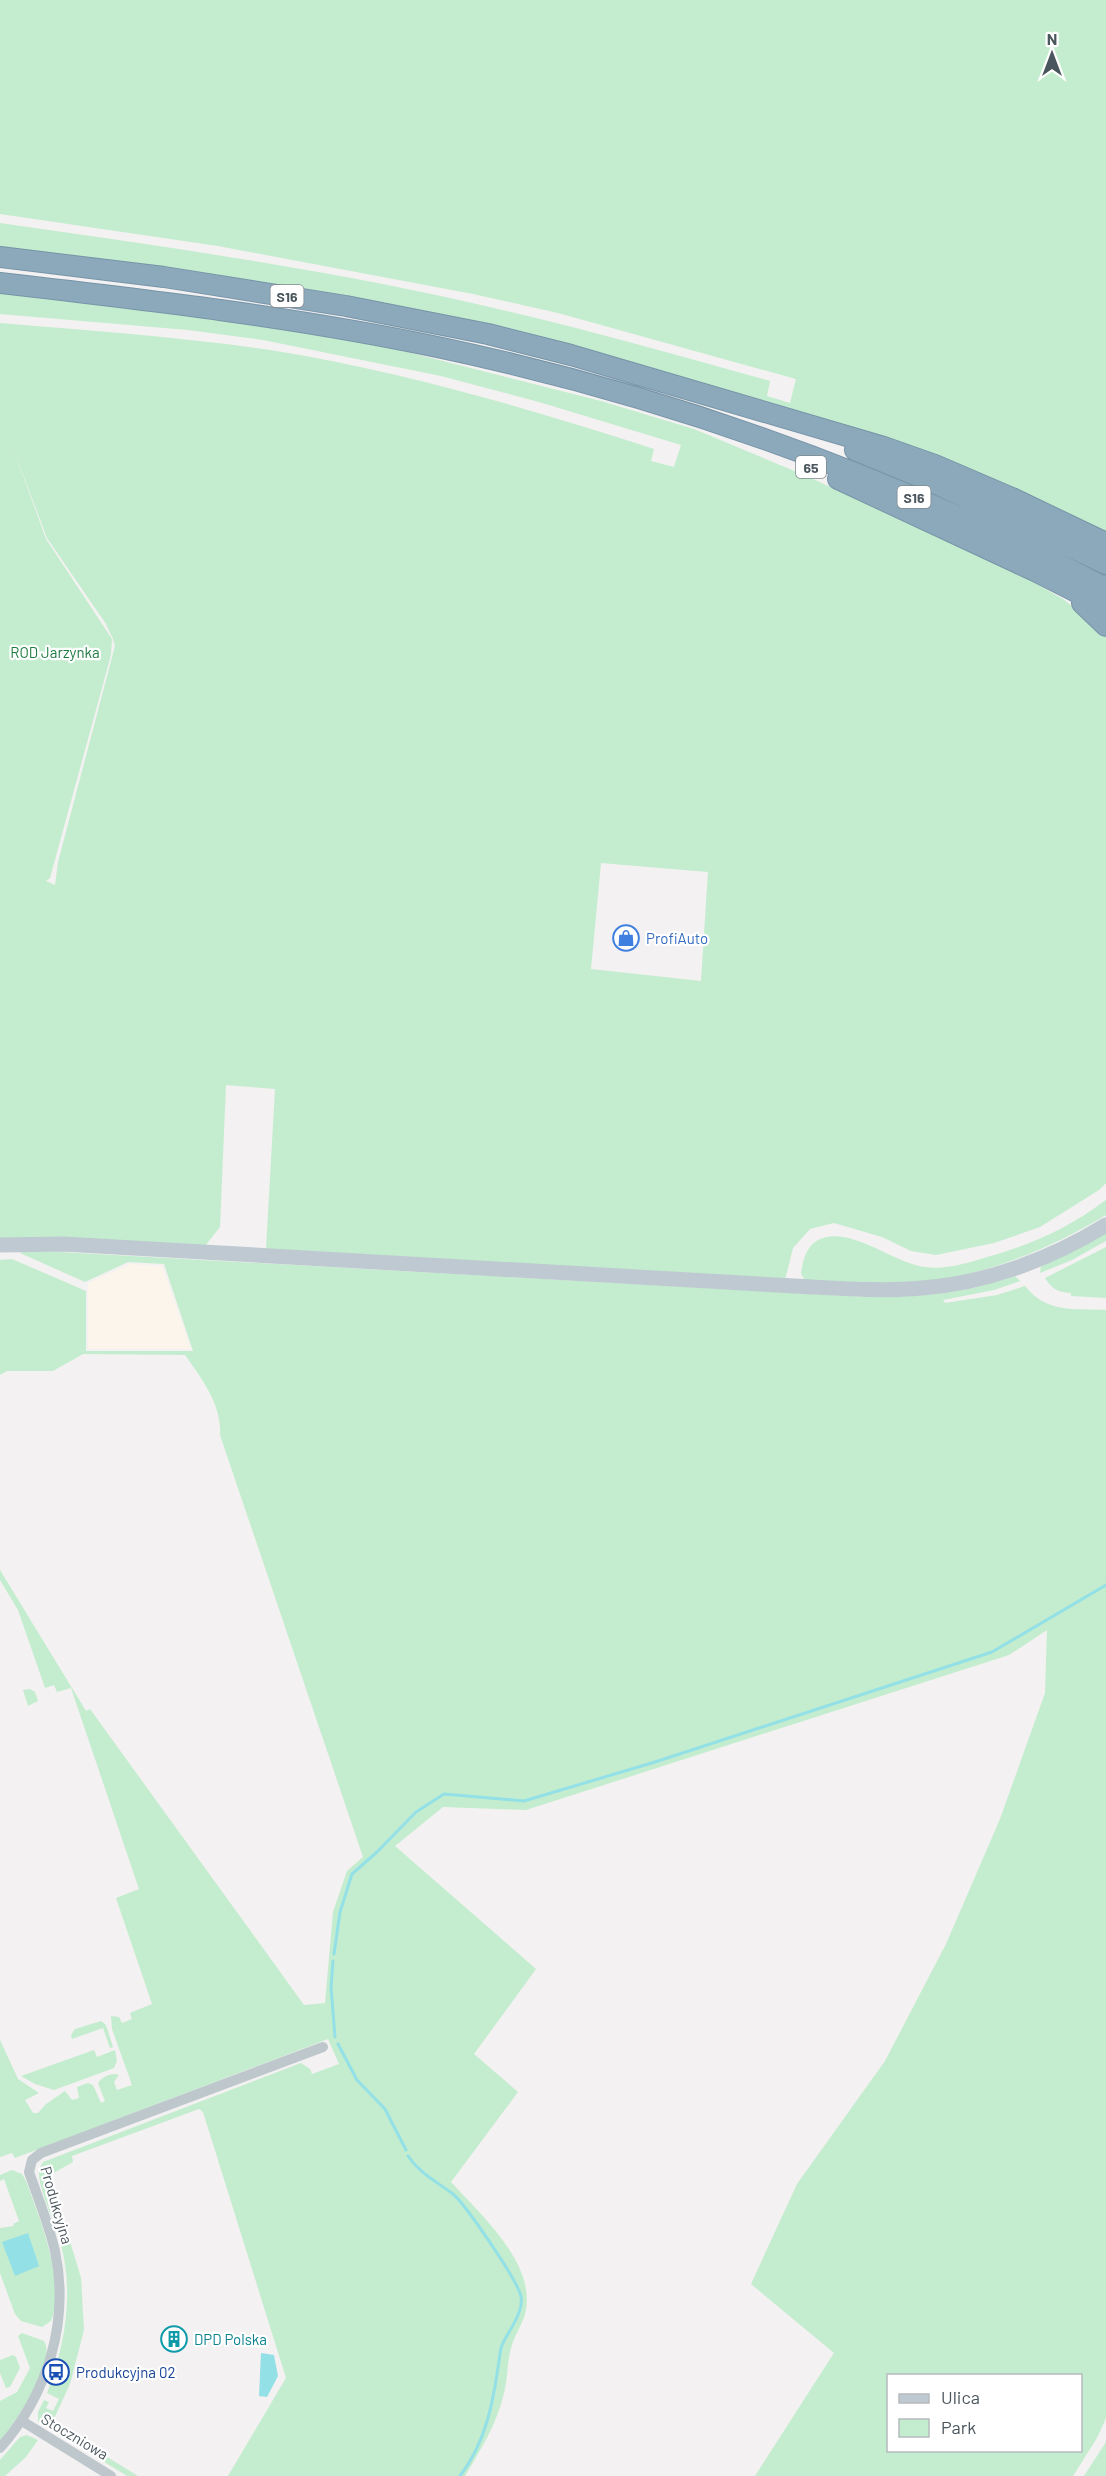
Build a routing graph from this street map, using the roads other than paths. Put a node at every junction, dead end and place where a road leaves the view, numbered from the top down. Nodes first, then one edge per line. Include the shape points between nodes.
1 (0, 257) edge
2 (0, 283) edge
3 (737, 406) junction
4 (716, 422) junction
5 (1106, 543) edge
6 (1106, 564) edge
7 (1035, 571) junction
8 (1106, 588) edge
9 (1106, 607) edge
10 (1106, 626) edge
11 (1106, 1225) edge
12 (0, 1245) edge
13 (323, 2047) dead end
14 (22, 2421) junction
15 (0, 2448) edge
16 (111, 2476) edge

1 - 3 highway, S16 via 235,287 488,334 640,374
2 - 4 highway, S16 via 179,303 444,348
3 - 5 highway, S16 via 935,465
3 - 6 highway, S16 via 930,481
4 - 7 highway, 65
4 - 8 highway, S16 via 915,498
7 - 9 highway, 65
7 - 10 highway
11 - 12 main road via 1048,1255 997,1274 895,1290 63,1244
13 - 14 street, Produkcyjna via 41,2153 32,2160 29,2172 54,2248 60,2299 50,2362
14 - 15 street, Produkcyjna
14 - 16 street, Stoczniowa

